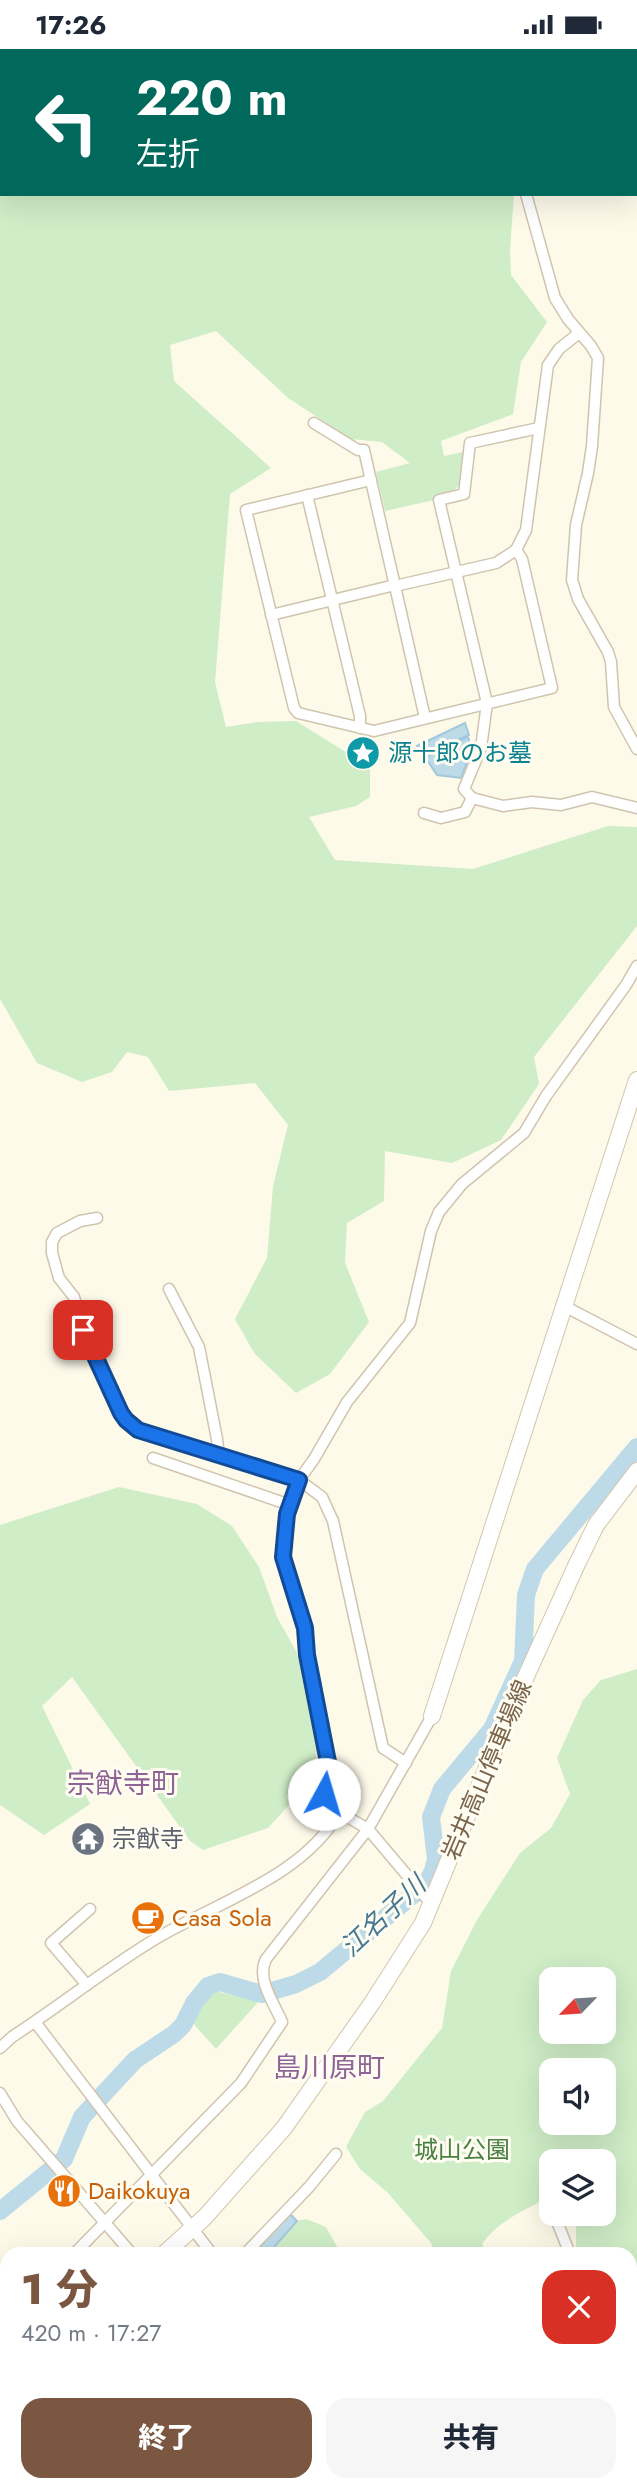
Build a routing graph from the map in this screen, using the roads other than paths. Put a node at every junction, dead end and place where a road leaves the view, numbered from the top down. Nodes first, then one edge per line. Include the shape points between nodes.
1 (527, 196) edge
2 (579, 333) junction
3 (314, 423) dead end
4 (539, 428) junction
5 (371, 480) junction
6 (307, 495) junction
7 (516, 550) junction
8 (457, 572) junction
9 (395, 585) junction
10 (333, 600) junction
11 (271, 615) junction
12 (487, 703) junction
13 (425, 718) junction
14 (360, 728) junction
15 (637, 749) edge
16 (472, 798) junction
17 (637, 807) edge
18 (424, 813) dead end
19 (637, 966) edge
20 (637, 1080) edge
21 (629, 1136) edge
22 (97, 1218) dead end
23 (169, 1289) dead end
24 (564, 1306) junction
25 (637, 1345) edge
26 (219, 1456) junction
27 (153, 1458) dead end
28 (637, 1471) edge
29 (299, 1480) junction
30 (290, 1505) junction
31 (432, 1716) joint
32 (406, 1763) junction
33 (339, 1812) junction
34 (368, 1829) junction
35 (423, 1894) junction
36 (90, 1909) dead end
37 (87, 1985) junction
38 (35, 2022) junction
39 (0, 2048) edge
40 (0, 2092) edge
41 (4, 2110) edge
42 (336, 2154) dead end
43 (150, 2175) junction
44 (105, 2223) junction
45 (559, 2226) edge
46 (193, 2228) junction
47 (82, 2247) edge
48 (126, 2247) edge
49 (172, 2247) edge
50 (207, 2247) edge
51 (251, 2247) edge
52 (567, 2247) edge

1 - 2 street via 555,298
2 - 4 street via 548,365
2 - 15 street via 596,351 599,367 572,580 608,652 614,707
3 - 5 street via 364,450
4 - 7 street via 526,530
4 - 8 street via 470,443 464,494 439,499
5 - 6 street
5 - 9 street
6 - 10 street
6 - 11 street via 246,510
7 - 8 street via 496,563
7 - 12 street via 522,559 552,688
8 - 9 street
8 - 12 street
9 - 10 street
9 - 13 street
10 - 11 street
10 - 14 street
11 - 14 street via 296,712
12 - 13 street
12 - 16 street via 481,748 464,789
13 - 14 street via 374,731
16 - 17 street via 509,806 532,802 561,805 592,797
16 - 18 street via 465,812 441,818
19 - 29 street via 524,1133 462,1184 439,1212 410,1323 348,1402
20 - 21 main road
21 - 24 main road
22 - 26 street via 57,1233 52,1253 121,1413 138,1430
23 - 26 street via 199,1347
24 - 25 street
24 - 31 main road
26 - 29 street
27 - 30 street
28 - 35 main road, 岩井高山停車場線 via 596,1525
29 - 30 street
29 - 32 street via 318,1493 329,1511 383,1748
30 - 33 street via 283,1557 302,1618 326,1750 322,1789
31 - 32 street
32 - 34 street
33 - 34 street
33 - 37 street via 319,1841 269,1879 159,1937
34 - 35 street
34 - 43 street via 262,1967 282,2022 241,2083
35 - 46 main road, 岩井高山停車場線 via 423,1923 295,2113 251,2168
36 - 37 street via 51,1943
37 - 38 street
38 - 39 street
38 - 43 street
40 - 41 street
41 - 44 street
42 - 51 street
43 - 44 street
43 - 46 street
44 - 47 street
44 - 48 street
45 - 52 street
46 - 49 main road, 岩井高山停車場線
46 - 50 street

